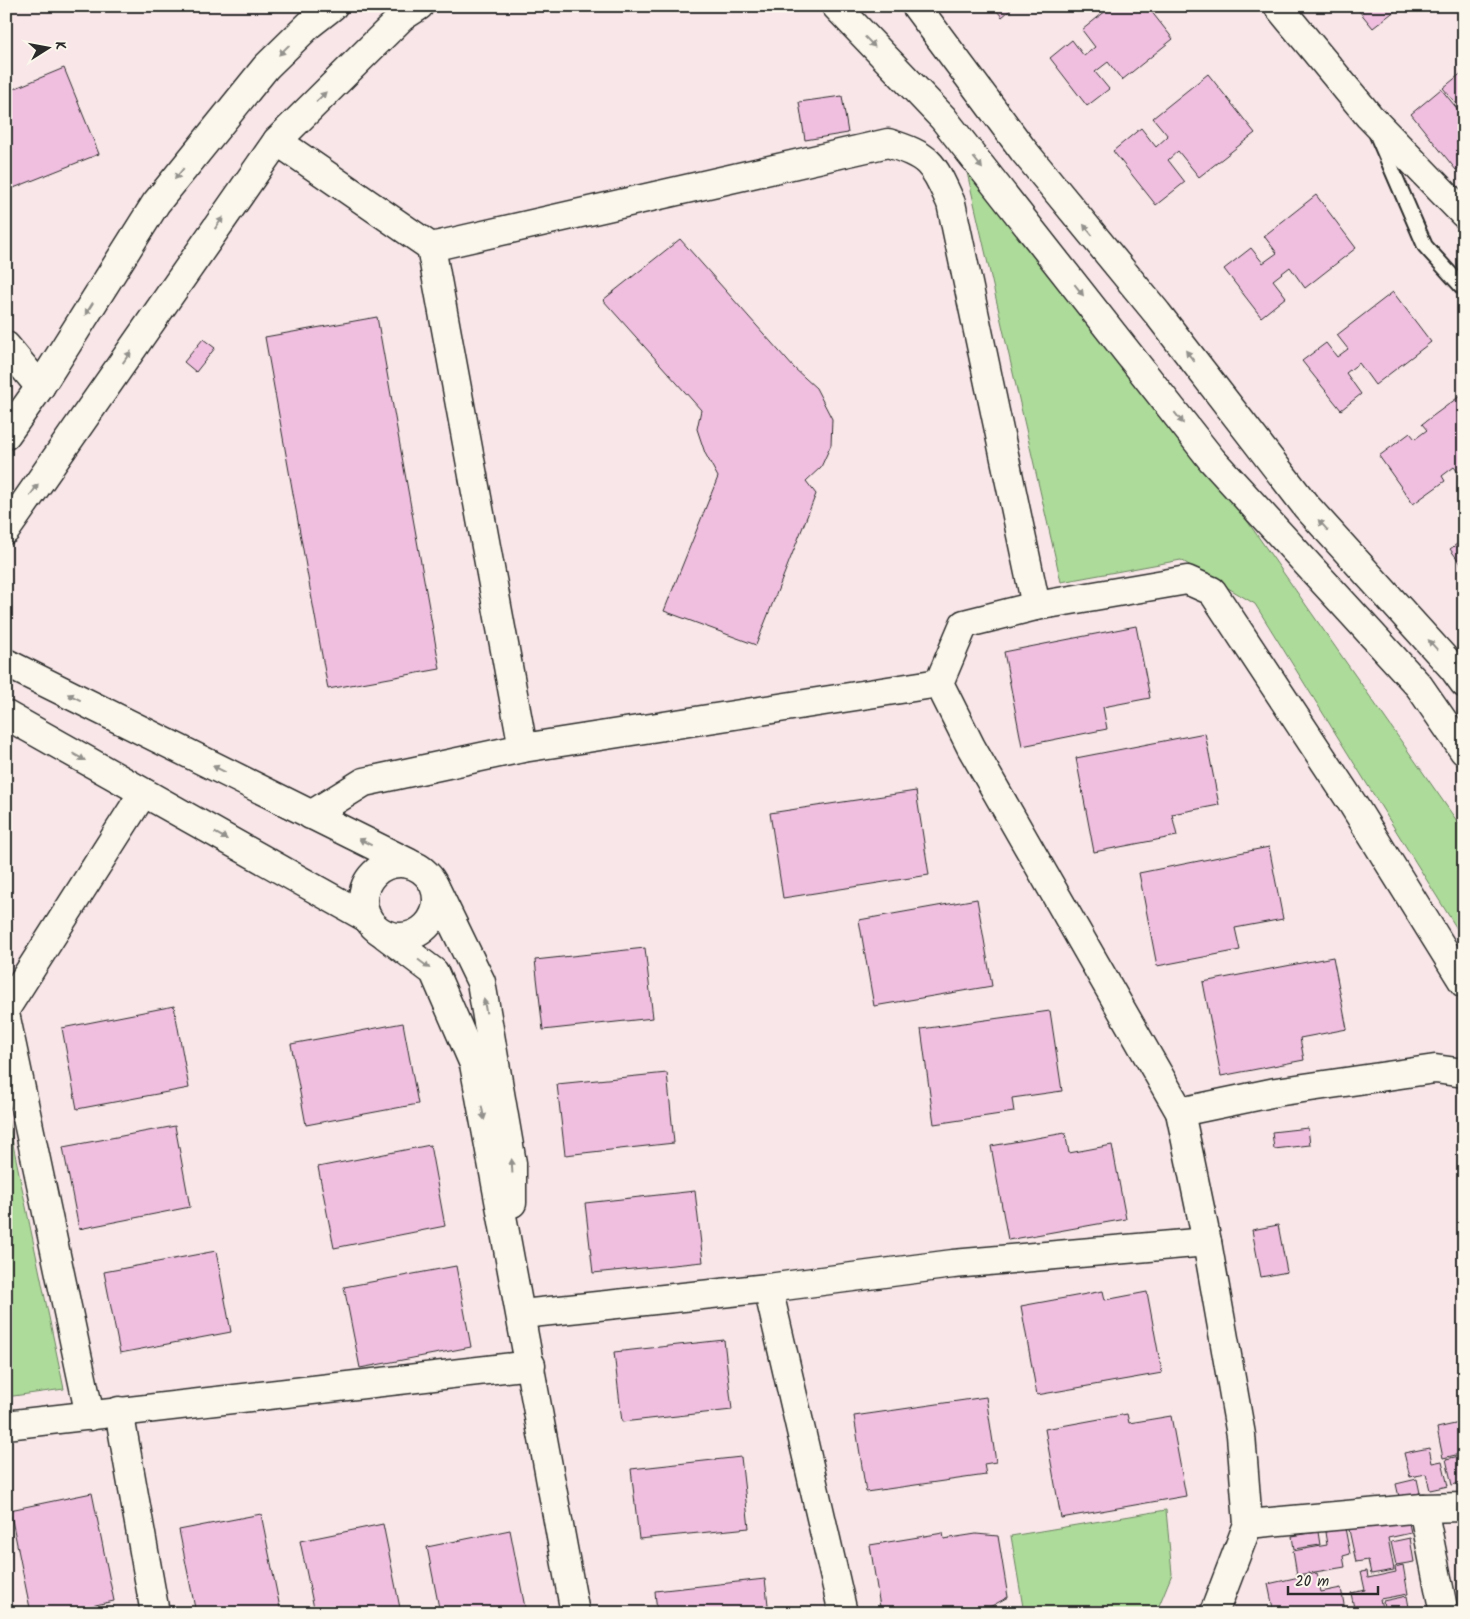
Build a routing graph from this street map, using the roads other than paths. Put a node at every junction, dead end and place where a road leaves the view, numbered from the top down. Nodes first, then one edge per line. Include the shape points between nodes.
1 (334, 6) edge
2 (419, 6) edge
3 (836, 6) edge
4 (916, 6) edge
5 (1278, 6) edge
6 (308, 15) edge
7 (1369, 116) junction
8 (277, 141) junction
9 (1464, 214) edge
10 (431, 247) junction
11 (1464, 289) edge
12 (6, 346) edge
13 (40, 387) junction
14 (6, 435) edge
15 (6, 530) edge
16 (1036, 606) junction
17 (6, 663) edge
18 (1460, 669) edge
19 (939, 683) junction
20 (6, 715) edge
21 (523, 748) junction
22 (1464, 751) edge
23 (143, 793) junction
24 (311, 814) junction
25 (408, 863) junction
26 (435, 887) junction
27 (376, 926) junction
28 (1464, 983) edge
29 (6, 1008) edge
30 (6, 1018) edge
31 (1464, 1073) edge
32 (1180, 1112) junction
33 (1207, 1242) junction
34 (512, 1268) junction
35 (768, 1288) junction
36 (522, 1314) junction
37 (531, 1365) junction
38 (119, 1411) junction
39 (90, 1416) junction
40 (6, 1425) edge
41 (1464, 1507) edge
42 (1423, 1508) junction
43 (1248, 1524) junction
44 (155, 1613) edge
45 (575, 1613) edge
46 (843, 1613) edge
47 (1214, 1613) edge
48 (1444, 1613) edge

1 - 6 street
8 -> 2 street via 402,17
3 -> 22 street via 943,118 1212,460 1419,686
18 -> 4 street via 1306,506 1157,313 1023,150
5 - 7 street
6 -> 13 street via 156,203
7 - 9 street
7 - 11 lane via 1425,246
8 - 10 street
15 -> 8 street
10 - 16 street via 888,143 916,152 936,170 951,203
10 - 21 street
12 - 13 street
13 - 14 street
16 - 19 street via 964,624
16 - 28 street via 1187,580 1212,591 1354,806
24 -> 17 street
19 - 21 street
19 - 32 street via 971,747
20 -> 23 street
21 - 24 street via 364,782
23 -> 27 street
23 - 29 street
25 -> 24 street
25 - 26 street via 429,876
25 - 27 street via 384,866 367,882 363,906
26 - 27 street via 438,900 430,923 421,931 397,938
34 -> 26 street via 512,1163 481,982
27 -> 34 street via 434,972 474,1064
30 - 39 street
31 - 32 street via 1435,1069 1276,1092
32 - 33 street
33 - 35 street via 952,1264
33 - 43 street via 1241,1435
34 - 36 street
35 - 36 street
35 - 46 street
36 - 37 street
37 - 38 street
37 - 45 street
38 - 39 street
38 - 44 street
39 - 40 street
41 - 42 street
42 - 43 street
42 - 48 street
43 - 47 street

